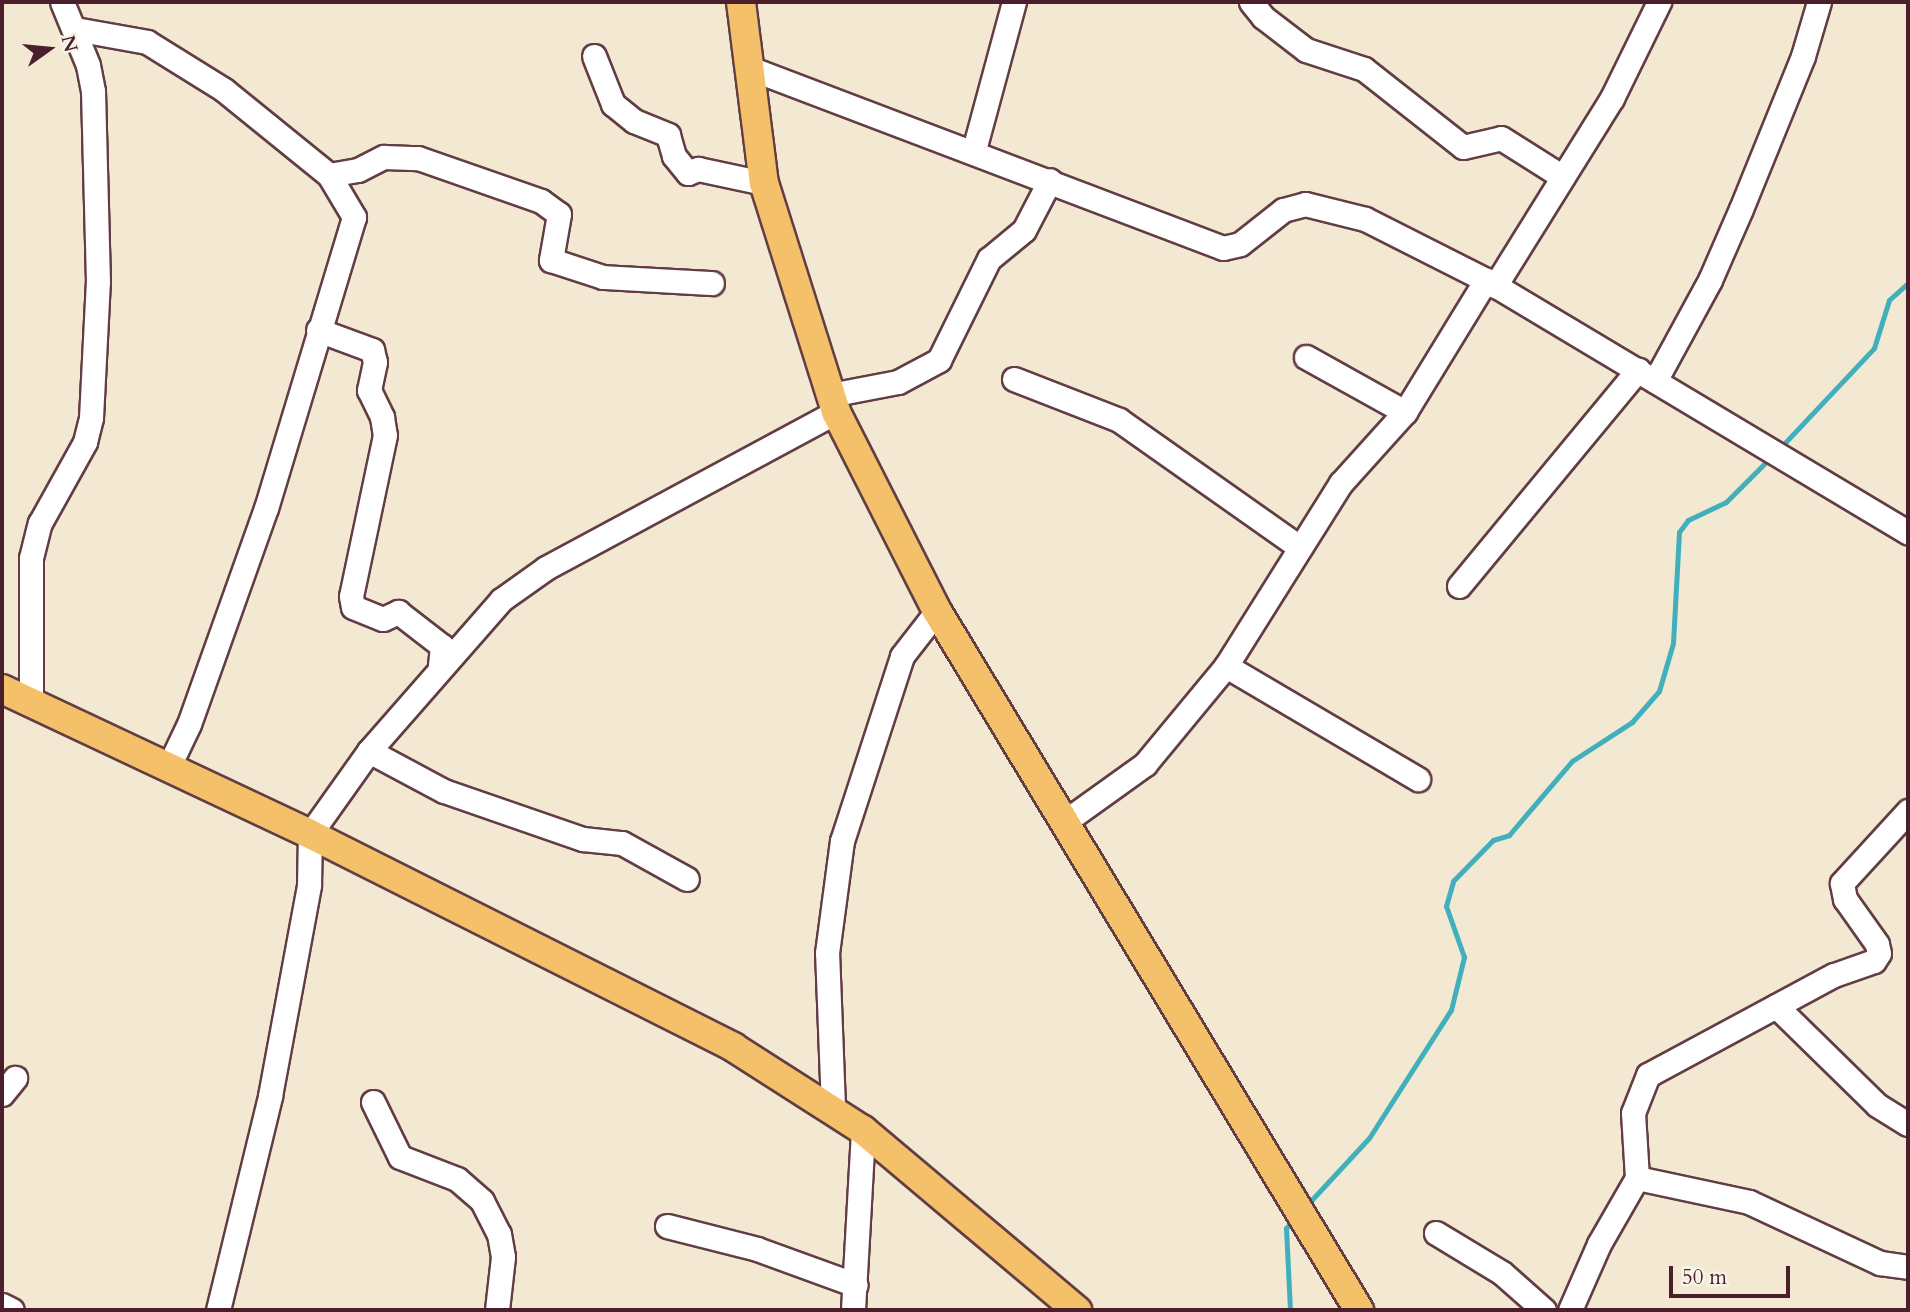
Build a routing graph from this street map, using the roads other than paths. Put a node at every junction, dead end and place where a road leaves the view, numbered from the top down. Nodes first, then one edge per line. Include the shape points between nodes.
1 (62, 2) edge
2 (1014, 2) edge
3 (1251, 2) edge
4 (1659, 2) edge
5 (1819, 2) edge
6 (739, 5) edge
7 (75, 29) junction
8 (594, 55) dead end
9 (752, 69) junction
10 (974, 150) junction
11 (329, 175) junction
12 (1563, 177) junction
13 (1050, 180) junction
14 (764, 183) junction
15 (712, 282) dead end
16 (1490, 283) junction
17 (318, 330) junction
18 (1306, 357) dead end
19 (1646, 376) junction
20 (1014, 379) dead end
21 (833, 403) junction
22 (1405, 412) junction
23 (1908, 532) edge
24 (1299, 547) junction
25 (1459, 586) dead end
26 (937, 611) junction
27 (440, 666) junction
28 (1226, 666) junction
29 (2, 689) edge
30 (31, 703) junction
31 (369, 751) junction
32 (169, 768) junction
33 (1418, 779) dead end
34 (1908, 811) edge
35 (1063, 823) junction
36 (310, 834) junction
37 (687, 879) dead end
38 (1776, 1006) junction
39 (373, 1102) dead end
40 (832, 1107) junction
41 (1908, 1124) edge
42 (863, 1130) junction
43 (1637, 1178) junction
44 (667, 1226) dead end
45 (1436, 1233) dead end
46 (1908, 1267) edge
47 (856, 1285) junction
48 (2, 1305) edge
49 (12, 1310) edge
50 (218, 1310) edge
51 (497, 1310) edge
52 (853, 1310) edge
53 (1077, 1310) edge
54 (1359, 1310) edge
55 (1544, 1310) edge
56 (1570, 1310) edge

1 - 7 street
2 - 10 street
3 - 12 street via 1306,50 1364,69 1463,147 1501,138
4 - 12 street via 1612,98
5 - 19 street via 1803,56 1710,280
6 - 9 main road
7 - 11 street via 147,42 224,90
7 - 30 street via 93,91 98,282 91,418 86,442 35,536
8 - 14 street via 613,104 635,121 668,135 674,156 688,173 698,169
9 - 10 street
9 - 14 main road
10 - 13 street
11 - 15 street via 358,170 384,157 418,158 541,201 559,214 551,260 603,278
11 - 17 street via 354,217
12 - 16 street
13 - 16 street via 1223,248 1240,244 1283,210 1316,206 1365,219
13 - 21 street via 1024,230 989,259 939,360 898,382
14 - 21 main road
16 - 19 street
16 - 22 street
17 - 27 street via 372,350 375,362 369,390 384,426 353,607 383,619 398,612 442,646
17 - 32 street via 266,508
18 - 22 street
19 - 23 street
19 - 25 street
20 - 24 street via 1119,420
21 - 26 main road
21 - 27 street via 546,568 501,600
22 - 24 street via 1341,483
24 - 28 street
26 - 35 main road
26 - 40 street via 902,656 842,841 827,953
27 - 31 street
28 - 33 street
28 - 35 street via 1145,764
29 - 30 main road
30 - 32 main road
31 - 36 street
31 - 37 street via 444,791 583,839 622,843
32 - 36 main road
34 - 38 street via 1842,883 1845,899 1877,944 1879,953 1874,961 1834,975
35 - 54 main road
36 - 40 main road via 733,1047
36 - 50 street via 309,885 270,1096
38 - 41 street via 1877,1105
38 - 43 street via 1648,1075 1633,1112
39 - 51 street via 400,1157 457,1180 482,1201 499,1234 503,1257
40 - 42 main road
42 - 47 street
42 - 53 main road
43 - 46 street via 1749,1202 1880,1263
43 - 56 street via 1599,1244
44 - 47 street via 757,1249
45 - 55 street via 1502,1273
47 - 52 street
48 - 49 street

